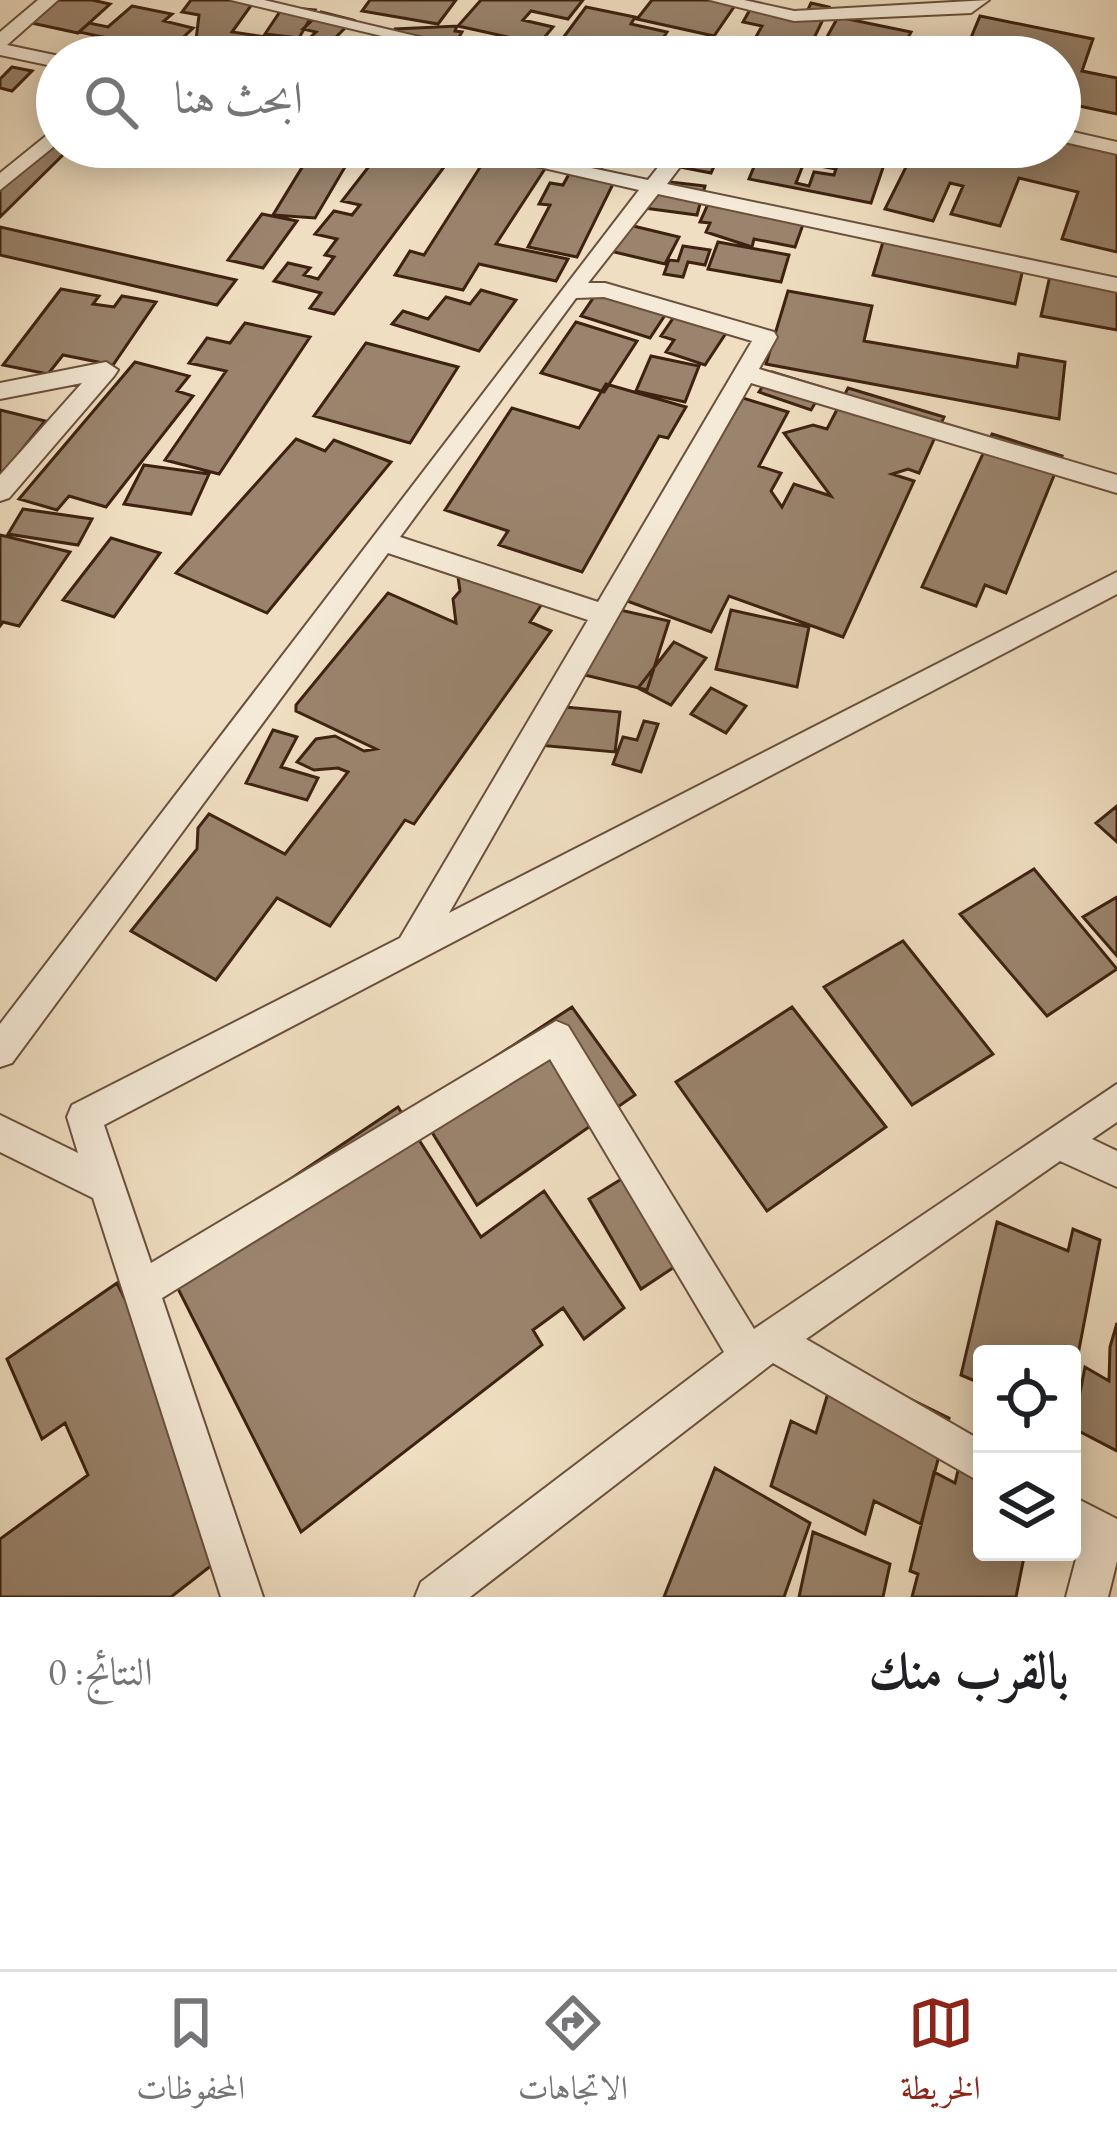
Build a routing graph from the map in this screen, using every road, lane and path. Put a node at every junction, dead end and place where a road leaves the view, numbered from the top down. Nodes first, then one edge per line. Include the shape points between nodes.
1 (49, 0) edge
2 (240, 0) edge
3 (980, 0) edge
4 (727, 1) edge
5 (420, 36) edge
6 (0, 45) edge
7 (36, 56) edge
8 (1081, 140) edge
9 (1117, 148) edge
10 (36, 152) edge
11 (561, 168) edge
12 (670, 168) edge
13 (0, 184) edge
14 (655, 188) junction
15 (1117, 285) edge
16 (570, 291) junction
17 (745, 373) junction
18 (0, 392) edge
19 (1117, 484) edge
20 (0, 492) edge
21 (382, 541) junction
22 (1117, 582) edge
23 (604, 615) junction
24 (411, 949) junction
25 (0, 1051) edge
26 (1117, 1101) edge
27 (0, 1133) edge
28 (1058, 1142) junction
29 (1117, 1169) edge
30 (107, 1186) junction
31 (141, 1290) junction
32 (760, 1348) junction
33 (973, 1458) edge
34 (1097, 1531) edge
35 (242, 1597) edge
36 (436, 1597) edge
37 (1087, 1597) edge

1 - 6 street
2 - 5 street
3 - 4 street via 971,8 794,16
6 - 7 street
8 - 9 street
10 - 13 street
11 - 14 street
12 - 14 street
14 - 15 street
14 - 16 street
16 - 17 street via 605,290 766,337
16 - 21 street
17 - 19 street
17 - 23 street
18 - 20 street via 106,370
21 - 23 street
21 - 25 street
22 - 24 street
23 - 24 street
24 - 30 street via 84,1118
26 - 28 street
27 - 30 street
28 - 29 street
28 - 32 street
30 - 31 street
31 - 32 street via 556,1037
31 - 35 street
32 - 33 street
32 - 36 street
34 - 37 street

